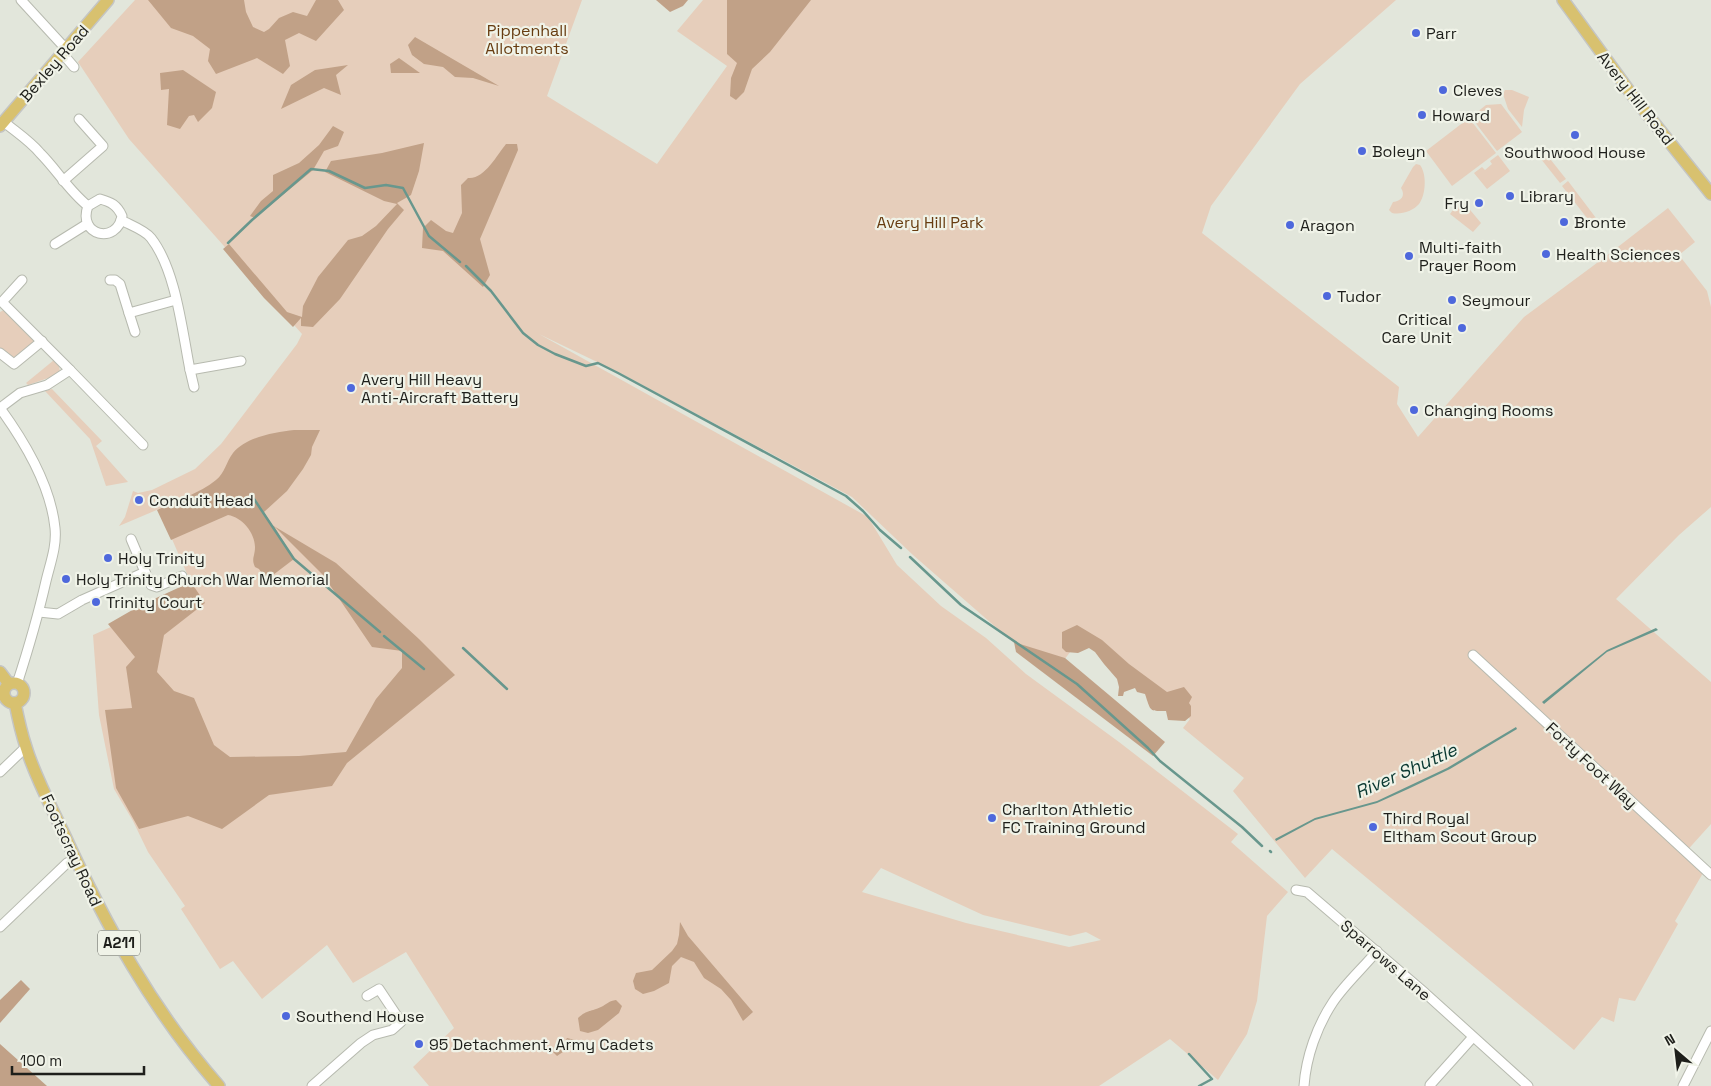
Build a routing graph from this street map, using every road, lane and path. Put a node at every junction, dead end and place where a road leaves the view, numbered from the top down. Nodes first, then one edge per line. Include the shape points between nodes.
1 (21, 0) edge
2 (108, 0) edge
3 (1563, 0) edge
4 (64, 51) junction
5 (74, 67) dead end
6 (79, 119) dead end
7 (2, 124) edge
8 (63, 181) junction
9 (1711, 194) edge
10 (88, 206) junction
11 (121, 220) junction
12 (88, 224) junction
13 (55, 244) dead end
14 (22, 280) dead end
15 (110, 280) dead end
16 (176, 300) junction
17 (129, 313) junction
18 (135, 332) dead end
19 (42, 342) junction
20 (0, 353) edge
21 (241, 361) dead end
22 (70, 370) junction
23 (190, 370) junction
24 (194, 387) dead end
25 (0, 408) edge
26 (143, 445) dead end
27 (131, 539) dead end
28 (145, 572) junction
29 (182, 576) dead end
30 (39, 612) junction
31 (1473, 655) dead end
32 (0, 672) edge
33 (13, 684) junction
34 (26, 747) junction
35 (0, 772) edge
36 (75, 859) junction
37 (1711, 875) edge
38 (1296, 890) dead end
39 (0, 927) edge
40 (1377, 952) junction
41 (367, 996) dead end
42 (1711, 1031) edge
43 (1473, 1037) junction
44 (1707, 1048) edge
45 (1430, 1085) edge
46 (219, 1086) edge
47 (312, 1086) edge
48 (1304, 1086) edge
49 (1528, 1086) edge
50 (1683, 1086) edge

1 - 4 street
2 - 4 main road, Bexley Road
3 - 9 main road, Avery Hill Road via 1635,99
4 - 5 street
4 - 7 main road, Bexley Road
6 - 8 street via 103,146
7 - 8 street via 40,151
8 - 10 street
10 - 11 street via 100,200 110,201 119,208
10 - 12 street
11 - 12 street via 116,229 104,234 93,231
11 - 16 street via 150,236 171,276
12 - 13 street
14 - 19 street via 2,302
15 - 17 street via 120,284
16 - 17 street
16 - 23 street
17 - 18 street
19 - 20 street via 14,364
19 - 22 street
21 - 23 street
22 - 25 street via 46,385 20,393
22 - 26 street
23 - 24 street
25 - 30 street via 30,453 54,520 55,542
27 - 28 street
28 - 29 street via 151,585 157,588
28 - 30 street via 58,614
30 - 33 street
31 - 37 street, Forty Foot Way
32 - 33 main road, A211
33 - 34 main road, Footscray Road / A211 via 5,689 4,696 15,703
34 - 35 street
34 - 36 main road, Footscray Road / A211
36 - 39 street
36 - 46 main road, Footscray Road / A211 via 150,996 177,1036
38 - 40 street, Sparrows Lane via 1307,892
40 - 43 street, Sparrows Lane
40 - 48 street via 1334,1001 1323,1021 1310,1052
41 - 47 street via 379,988 401,1022 392,1030 373,1035 361,1043
42 - 44 street
43 - 45 street
43 - 49 street, Sparrows Lane
44 - 50 street

